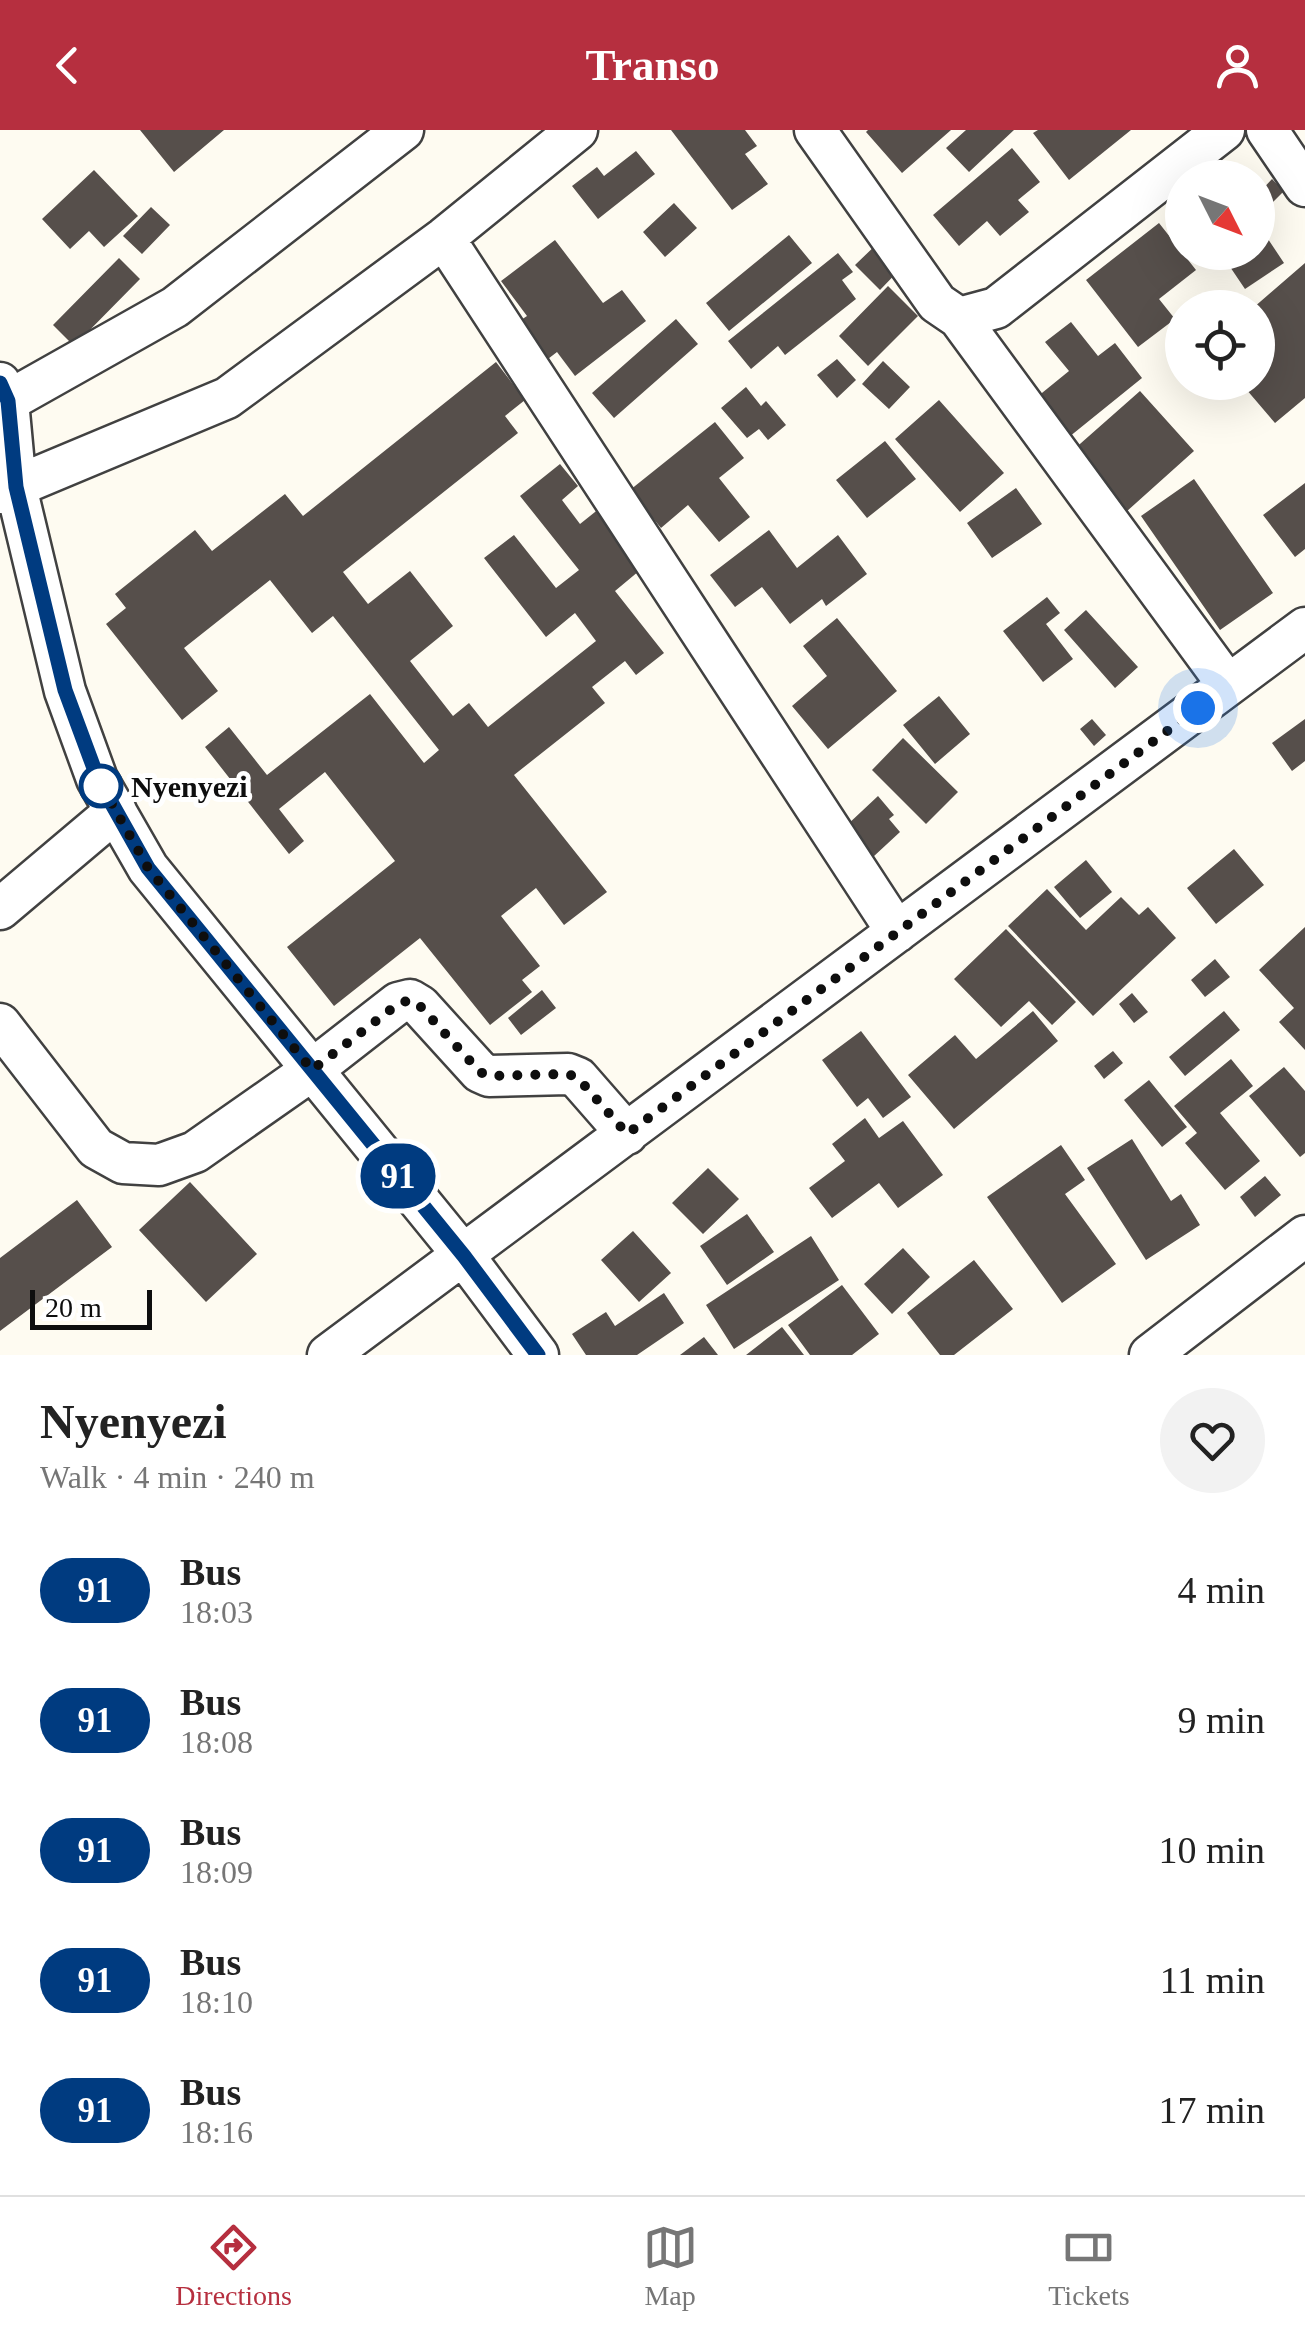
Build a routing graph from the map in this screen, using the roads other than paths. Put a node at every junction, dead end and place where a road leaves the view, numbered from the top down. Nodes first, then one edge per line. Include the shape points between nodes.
1 (404, 130) edge
2 (578, 130) edge
3 (815, 130) edge
4 (1224, 130) edge
5 (1267, 130) edge
6 (1305, 186) edge
7 (444, 238) junction
8 (959, 318) junction
9 (4, 392) edge
10 (8, 490) edge
11 (1305, 628) edge
12 (1228, 685) junction
13 (116, 811) junction
14 (0, 909) edge
15 (897, 932) junction
16 (0, 1024) edge
17 (312, 1070) junction
18 (627, 1134) junction
19 (1305, 1236) edge
20 (464, 1256) junction
21 (328, 1355) edge
22 (538, 1355) edge
23 (1150, 1355) edge

1 - 9 street via 175,307
2 - 7 street
3 - 8 street via 937,303
4 - 8 street via 996,308
5 - 6 street
7 - 10 street via 228,398
7 - 15 street
8 - 12 street
9 - 10 street
10 - 13 street via 65,690
11 - 12 street
12 - 15 street
13 - 14 street
13 - 17 street via 148,868
15 - 18 street
16 - 17 street via 96,1148 124,1163 159,1166 195,1152
17 - 18 street via 410,1000 480,1072 578,1078
17 - 20 street
18 - 20 street
19 - 23 street
20 - 21 street
20 - 22 street

